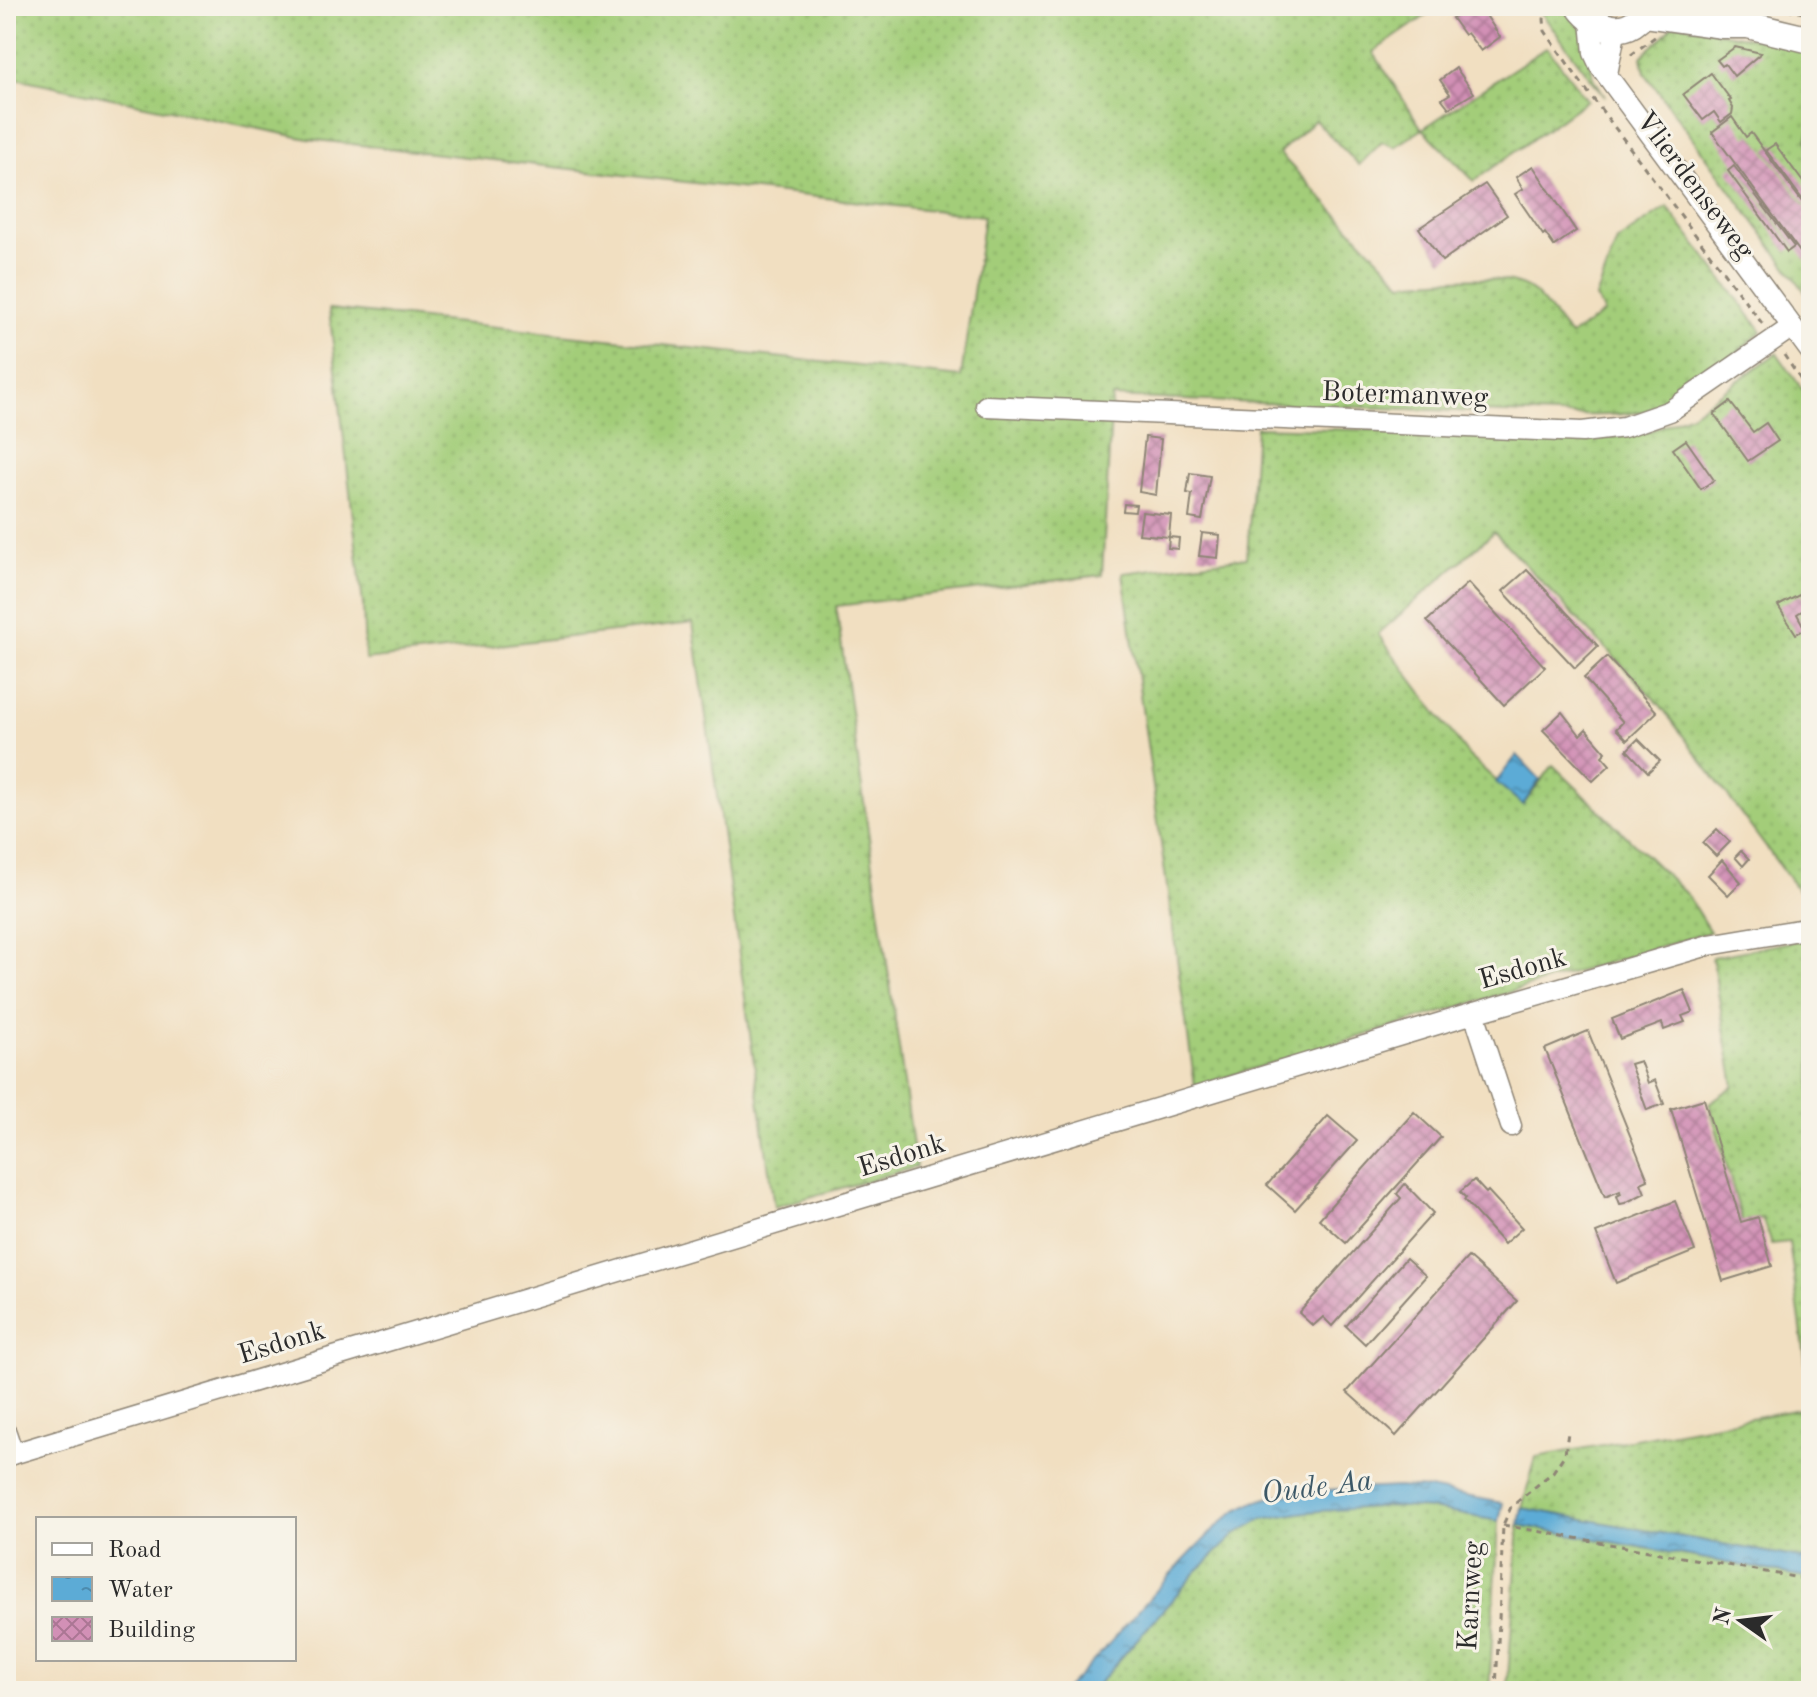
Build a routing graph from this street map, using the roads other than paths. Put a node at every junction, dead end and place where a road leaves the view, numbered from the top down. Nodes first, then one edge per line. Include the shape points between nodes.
1 (1701, 6) edge
2 (1654, 12) edge
3 (1585, 13) edge
4 (1748, 25) junction
5 (1616, 28) junction
6 (1811, 40) edge
7 (1607, 74) junction
8 (1792, 327) junction
9 (1811, 352) edge
10 (986, 406) dead end
11 (1811, 928) edge
12 (1474, 1013) junction
13 (1511, 1126) dead end
14 (6, 1433) edge
15 (10, 1455) edge

1 - 4 main road
2 - 4 main road
2 - 5 main road
3 - 5 main road via 1603,27
3 - 7 street, Vlierdenseweg via 1594,53
4 - 6 main road
5 - 7 street
7 - 8 street, Vlierdenseweg
8 - 9 street, Vlierdenseweg
8 - 10 street, Botermanweg via 1670,411 1624,427 1582,432
11 - 12 street, Esdonk via 1709,945
12 - 13 street
12 - 15 street, Esdonk
14 - 15 street

